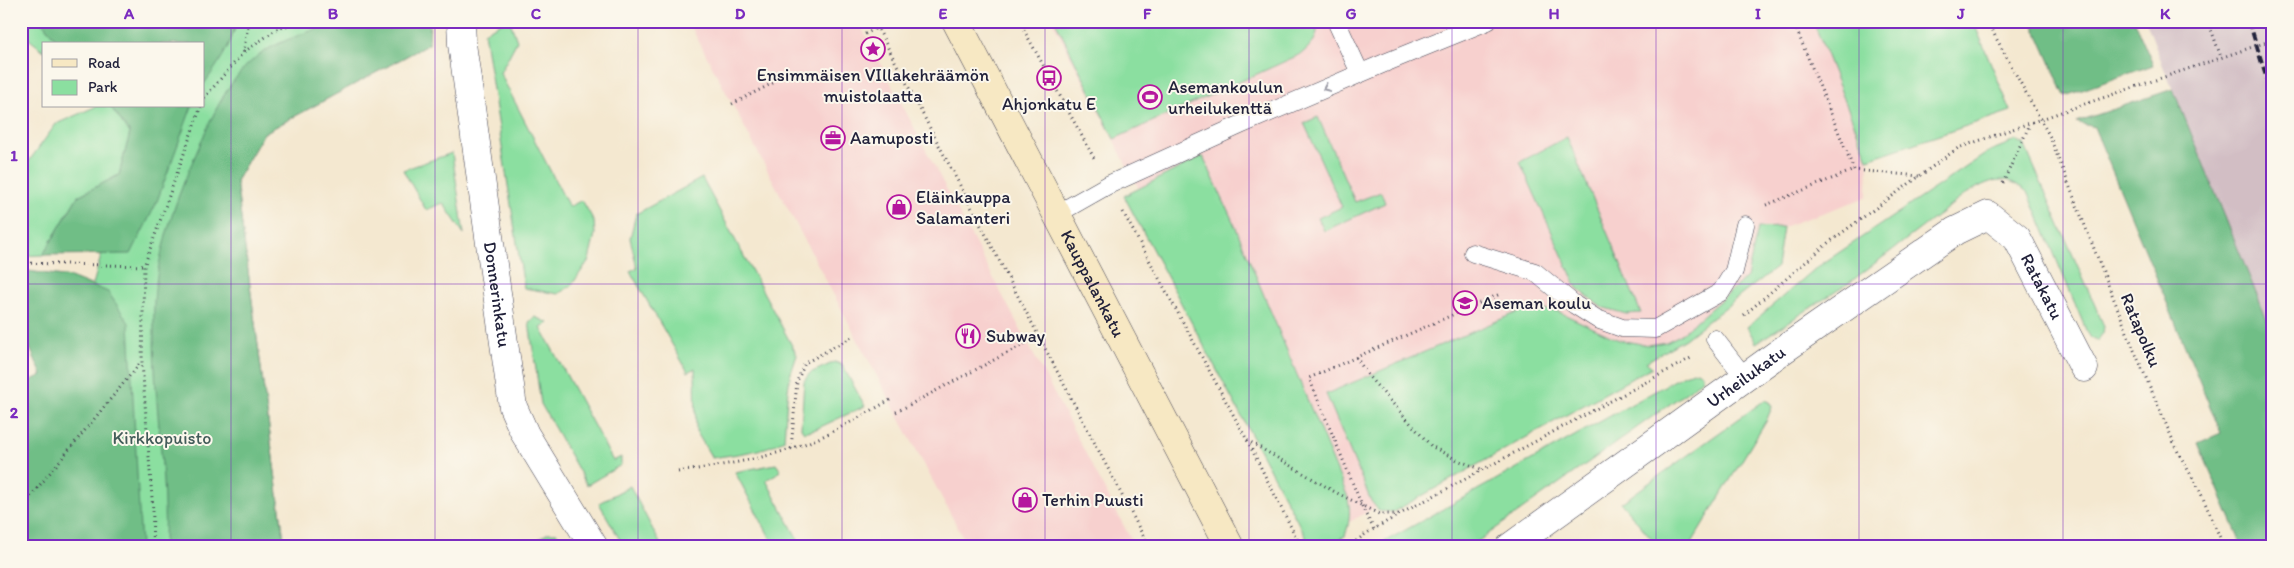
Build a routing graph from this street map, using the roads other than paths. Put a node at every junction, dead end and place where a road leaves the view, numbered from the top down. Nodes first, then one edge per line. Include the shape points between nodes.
1 (461, 21) edge
2 (956, 21) edge
3 (1336, 21) edge
4 (1488, 21) edge
5 (1360, 73) junction
6 (1057, 214) junction
7 (1988, 215) joint
8 (1745, 225) road end
9 (1473, 253) dead end
10 (1715, 339) dead end
11 (2084, 368) dead end
12 (1745, 378) junction
13 (594, 547) edge
14 (1230, 547) edge
15 (1510, 547) edge

1 - 13 street, Donnerinkatu via 513,407 525,434
2 - 6 main road, Kauppalankatu
3 - 5 lane
4 - 5 lane
5 -> 6 lane via 1108,184
6 - 14 main road, Kauppalankatu
7 - 11 street, Ratakatu via 2017,238
7 - 12 street, Urheilukatu via 1955,231
8 - 9 lane via 1734,271 1722,292 1656,328 1622,328 1597,319 1535,272
10 - 12 lane
12 - 15 street, Urheilukatu

